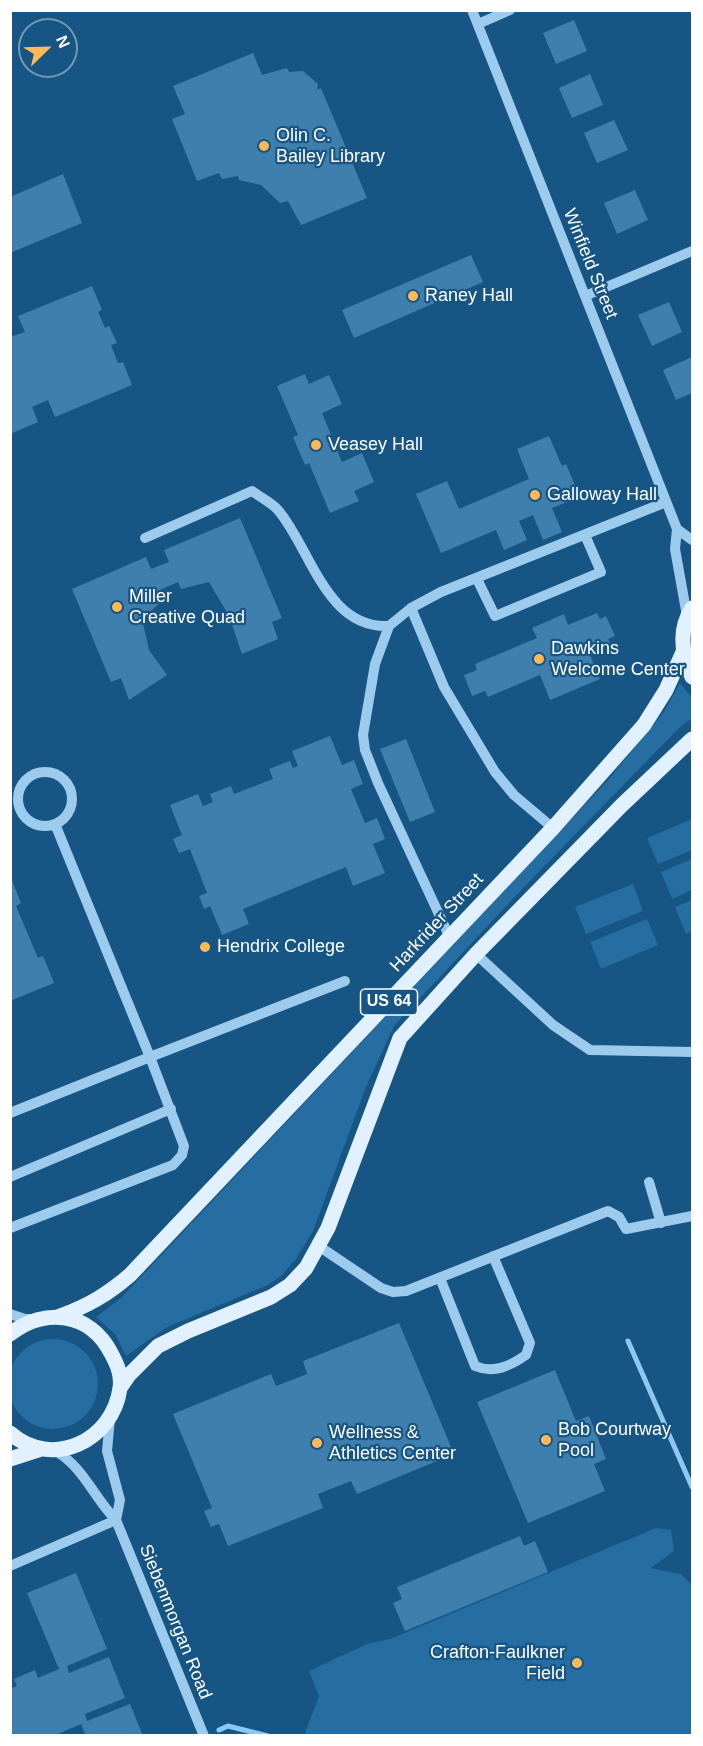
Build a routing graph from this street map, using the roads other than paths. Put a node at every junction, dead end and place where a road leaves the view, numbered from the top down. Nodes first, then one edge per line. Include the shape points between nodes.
1 (472, 10) edge
2 (510, 10) edge
3 (478, 24) junction
4 (693, 251) edge
5 (585, 296) junction
6 (666, 502) junction
7 (677, 529) junction
8 (585, 535) junction
9 (145, 538) dead end
10 (693, 540) edge
11 (477, 579) junction
12 (411, 608) junction
13 (690, 612) edge
14 (389, 626) junction
15 (683, 652) junction
16 (693, 677) edge
17 (693, 739) edge
18 (55, 824) junction
19 (553, 828) junction
20 (450, 938) junction
21 (476, 954) junction
22 (345, 981) dead end
23 (693, 1052) edge
24 (150, 1057) junction
25 (171, 1109) junction
26 (10, 1113) edge
27 (10, 1177) edge
28 (649, 1182) dead end
29 (693, 1216) edge
30 (661, 1223) junction
31 (10, 1228) edge
32 (320, 1247) junction
33 (493, 1256) junction
34 (440, 1278) junction
35 (10, 1314) edge
36 (60, 1316) junction
37 (40, 1319) junction
38 (10, 1334) edge
39 (120, 1388) junction
40 (110, 1416) junction
41 (10, 1433) edge
42 (42, 1449) junction
43 (57, 1452) junction
44 (10, 1460) edge
45 (116, 1520) junction
46 (10, 1566) edge
47 (204, 1736) edge

1 - 3 street, Winfield Street
2 - 3 street
3 - 5 street, Winfield Street
4 - 5 street
5 - 6 street, Winfield Street
6 - 7 street, Winfield Street
6 - 8 street
7 - 10 street
7 - 13 street, Winfield Street via 675,549
8 - 11 street
8 - 11 street via 601,572 495,616
9 - 14 street via 252,491 278,510 338,607 356,618
11 - 12 street
12 - 14 street
12 - 19 street via 444,687 495,772 514,795
13 - 15 main road
14 - 20 street via 375,664 363,735 365,750
15 - 16 main road
15 - 19 main road, Harkrider Street / US 64 via 644,725
17 - 21 main road, US 64 via 622,805
18 - 18 street via 71,805 69,788 57,776 32,776 20,789 20,813 37,825
18 - 24 street
19 - 20 main road, Harkrider Street / US 64
20 - 36 main road, Harkrider Street / US 64 via 130,1275 108,1294
21 - 23 street via 553,1025 590,1050
21 - 32 main road, US 64 via 400,1038
22 - 24 street
24 - 25 street
24 - 26 street
25 - 27 street
25 - 31 street via 184,1146 173,1165
28 - 30 street
29 - 30 street
30 - 33 street via 626,1229 619,1217 608,1211
32 - 34 street via 393,1292
32 - 39 main road, US 64 via 290,1285 158,1346
33 - 34 street
33 - 34 street via 530,1343 526,1355 507,1367 484,1370 475,1366
35 - 37 street
36 - 37 main road, Harkrider Street
36 - 39 main road via 89,1326 102,1339 115,1359
37 - 38 main road, Harkrider Street
39 - 40 main road
40 - 43 main road via 84,1443
40 - 45 street, Siebenmorgan Road via 107,1451 120,1500
41 - 42 main road
42 - 43 main road
42 - 44 main road
43 - 45 street, Siebenmorgan Road via 80,1470 102,1507
45 - 46 street
45 - 47 street, Siebenmorgan Road

